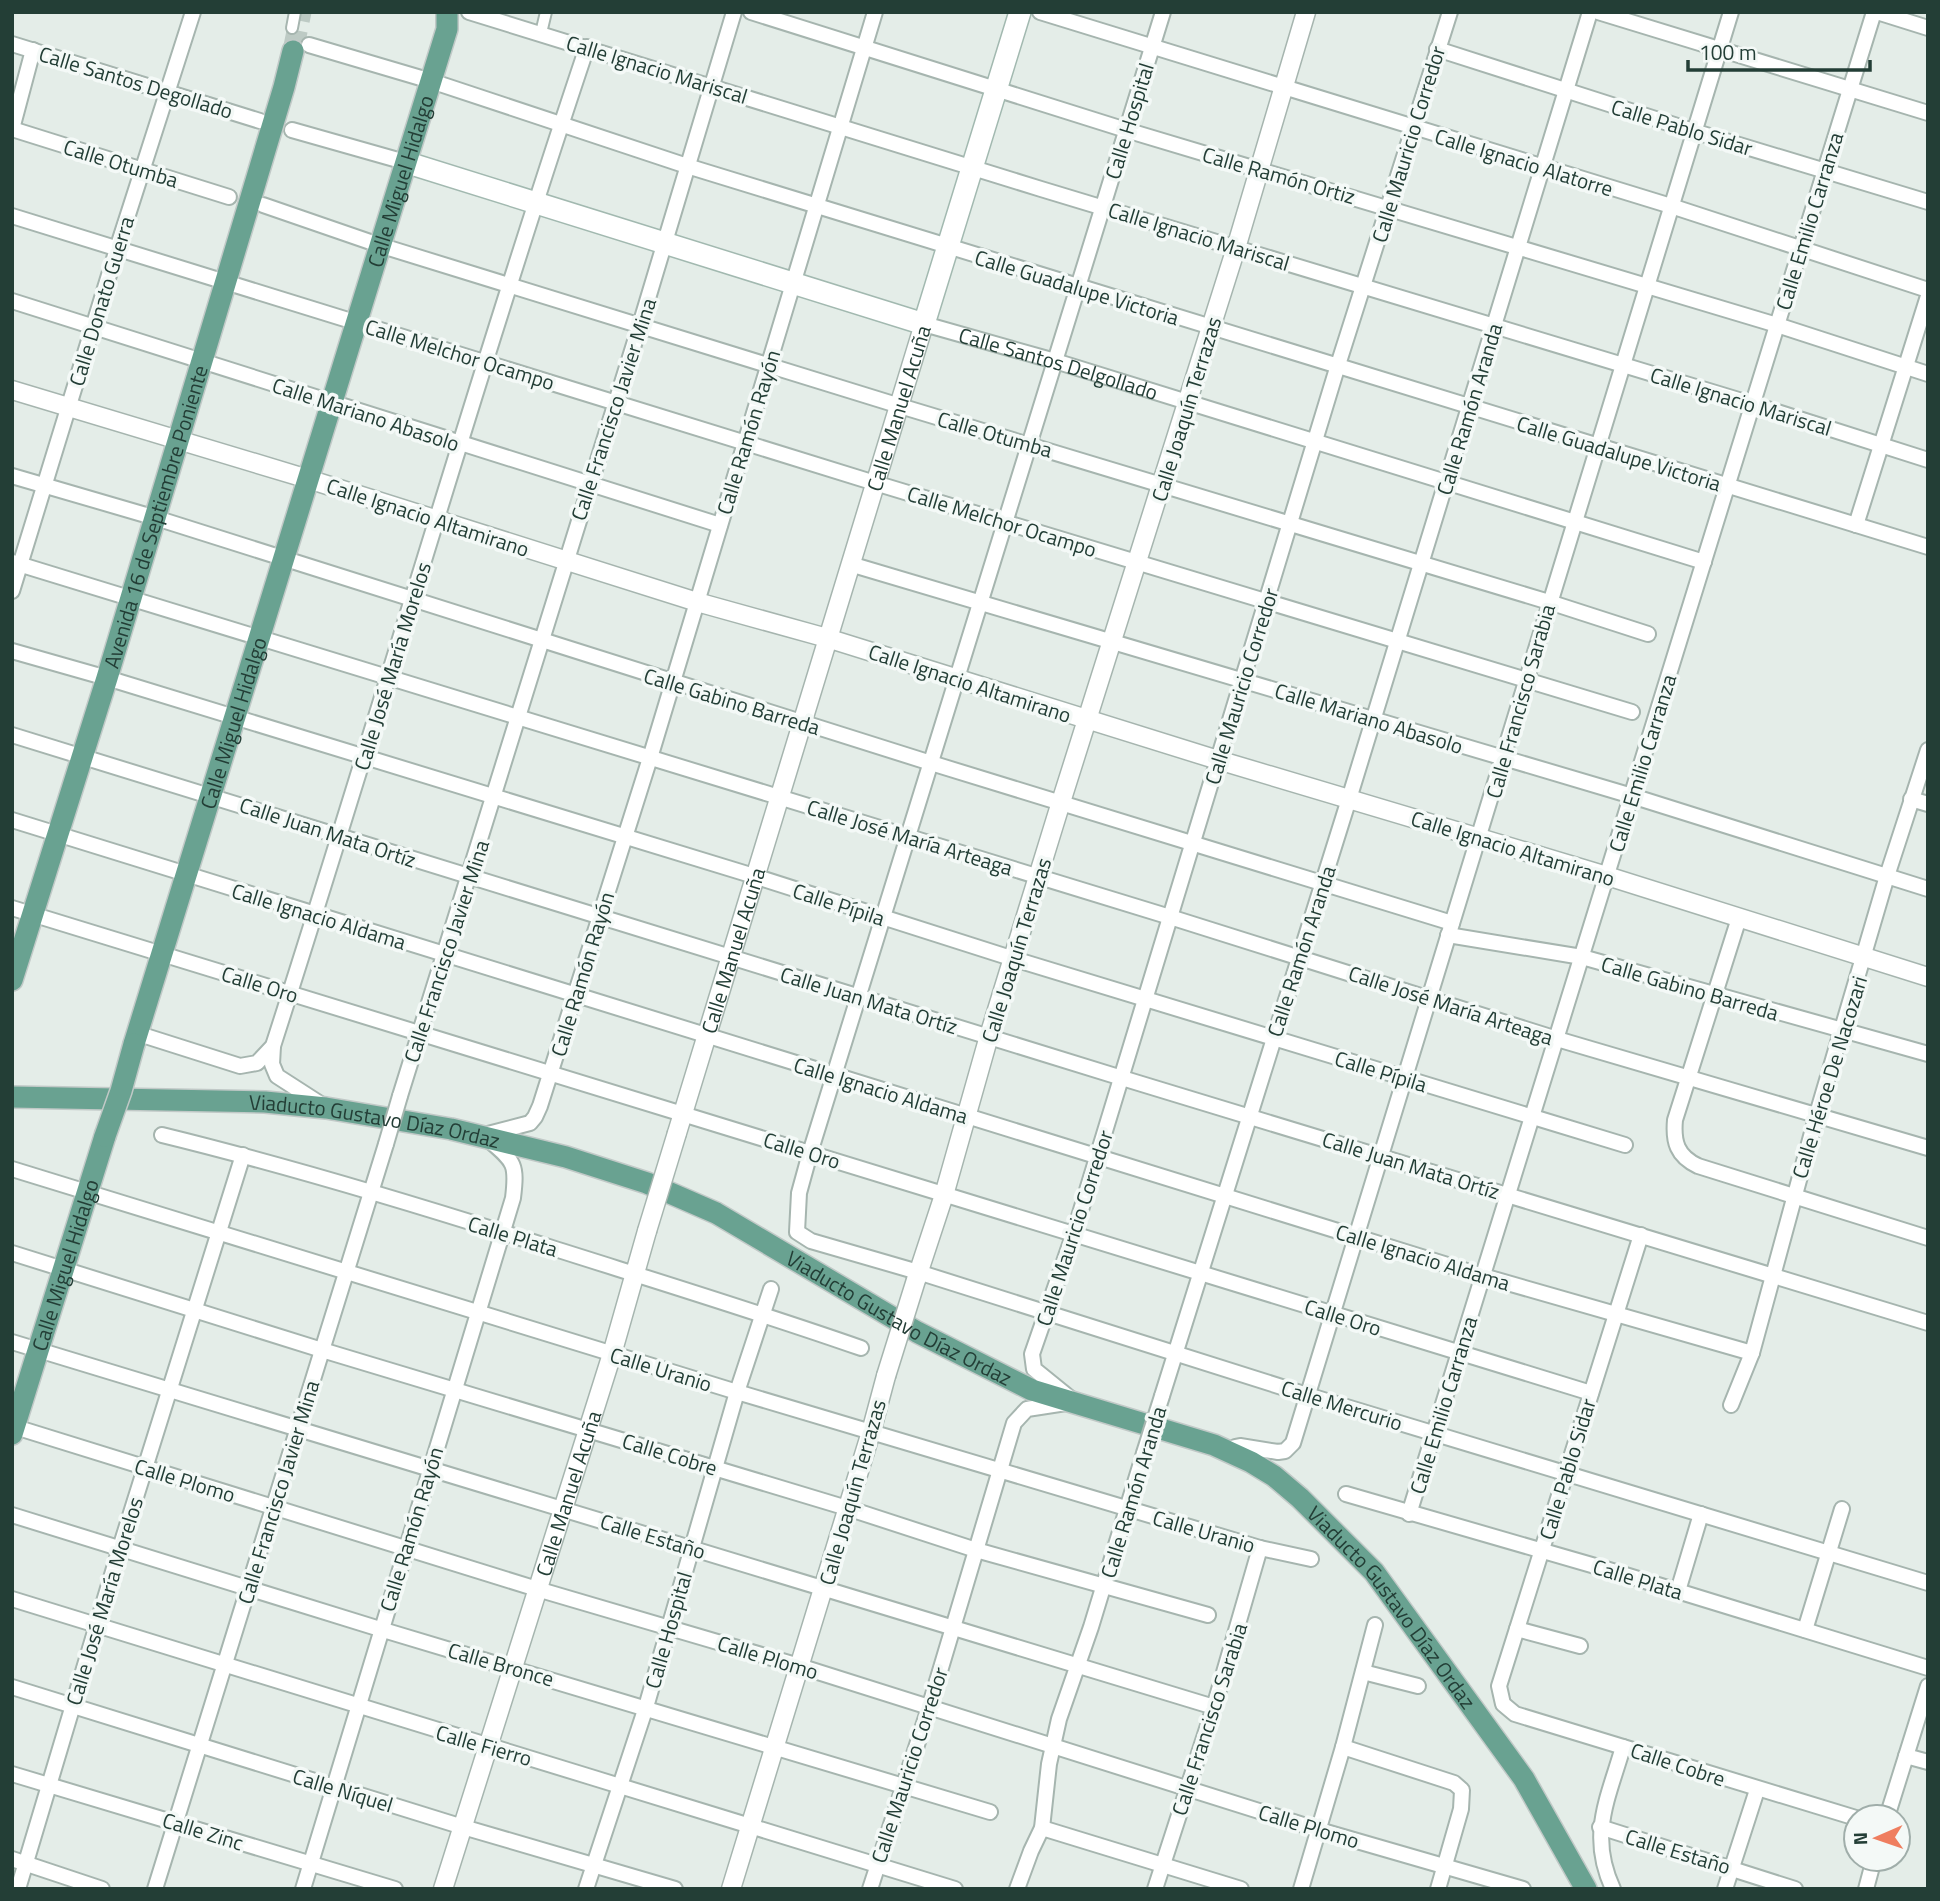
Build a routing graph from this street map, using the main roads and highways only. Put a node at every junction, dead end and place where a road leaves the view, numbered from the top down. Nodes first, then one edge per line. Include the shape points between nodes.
1 (447, 12) edge
2 (1020, 12) edge
3 (301, 48) tunnel mouth
4 (405, 162) junction
5 (924, 324) joint
6 (22, 910) edge
7 (12, 980) edge
8 (12, 1097) edge
9 (13, 1429) edge
10 (1586, 1889) edge

1 - 4 main road, Calle Miguel Hidalgo via 447,29
2 - 5 main road, Calle Manuel Acuña
3 - 6 main road, Avenida 16 de Septiembre Poniente via 284,88 57,834
4 - 5 main road, Calle Santos Delgollado
4 - 9 main road, Calle Miguel Hidalgo, bridge
6 - 7 main road, Avenida 16 de Septiembre Poniente
8 - 10 main road, Viaducto Gustavo Díaz Ordaz via 265,1102 326,1108 482,1135 566,1157 648,1182 716,1213 917,1332 1032,1390 1230,1452 1274,1476 1374,1572 1524,1779

